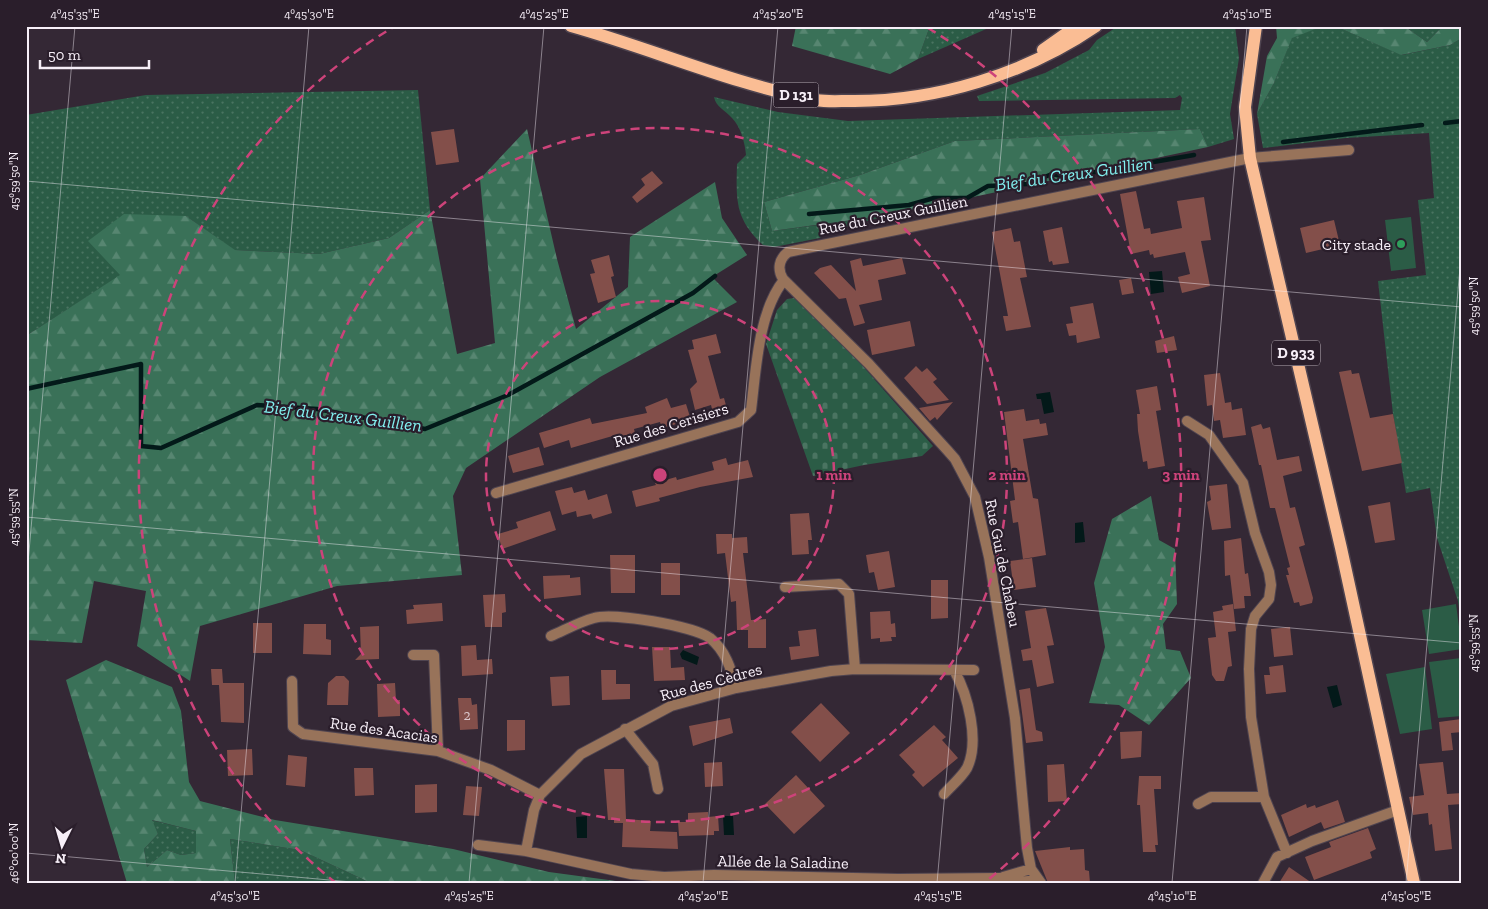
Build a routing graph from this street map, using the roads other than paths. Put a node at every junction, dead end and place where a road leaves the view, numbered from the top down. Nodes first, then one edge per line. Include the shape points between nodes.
1 (571, 26) edge
2 (1077, 26) edge
3 (1096, 26) edge
4 (1249, 26) edge
5 (1256, 26) edge
6 (1252, 46) junction
7 (997, 76) junction
8 (1350, 150) dead end
9 (1250, 158) junction
10 (784, 280) junction
11 (1188, 421) dead end
12 (496, 493) dead end
13 (786, 587) dead end
14 (551, 636) dead end
15 (413, 655) dead end
16 (855, 669) junction
17 (954, 670) junction
18 (974, 670) dead end
19 (292, 681) dead end
20 (736, 688) junction
21 (626, 728) junction
22 (438, 751) junction
23 (658, 789) dead end
24 (944, 794) dead end
25 (540, 795) junction
26 (1264, 798) junction
27 (1198, 804) dead end
28 (1398, 810) junction
29 (478, 845) dead end
30 (526, 851) junction
31 (1287, 853) junction
32 (1031, 869) junction
33 (1000, 878) junction
34 (1040, 881) edge
35 (1263, 883) edge
36 (1414, 883) edge

1 - 7 main road, D 131 via 748,84 818,101 876,102
2 - 7 main road, D 131
3 - 7 main road, D 131 via 1030,64
4 - 6 main road, D 933
5 - 6 main road, D 933
6 - 9 main road, D 933 via 1245,107
8 - 9 street, Rue du Creux Guillien
9 - 10 street, Rue du Creux Guillien via 788,252 781,260 779,270
9 - 28 main road, D 933 via 1342,551
10 - 12 street, Rue des Cerisiers via 771,302 763,333 751,410 738,422
10 - 32 street, Rue Gui de Chabeu via 869,364 948,451 975,497 989,557 1015,718
11 - 26 street via 1209,435 1243,483 1255,533 1269,572 1269,598 1255,616 1251,629 1248,669 1251,717
13 - 16 street via 839,584 849,594
14 - 20 street via 595,617 648,620 693,630 710,638 728,658
15 - 22 street via 434,655
16 - 17 street, Rue des Cèdres
16 - 20 street, Rue des Cèdres via 831,670
17 - 18 street, Rue des Cèdres
17 - 24 street via 964,688 969,710 971,757 966,769
19 - 22 street, Rue des Acacias via 293,727 303,734
20 - 21 street, Rue des Cèdres via 671,706
21 - 23 street via 653,764
21 - 25 street, Rue des Cèdres via 581,754
22 - 25 street, Rue des Acacias via 491,770
25 - 30 street, Rue des Cèdres
26 - 27 street via 1211,797
26 - 31 street
28 - 31 street
28 - 36 main road, D 933
29 - 30 street, Allée de la Saladine
30 - 33 street, Allée de la Saladine via 631,874 664,877
31 - 35 street via 1278,857
32 - 33 street, Allée de la Saladine
32 - 34 street, Rue Gui de Chabeu
33 - 34 street, Allée de la Saladine via 1018,882

